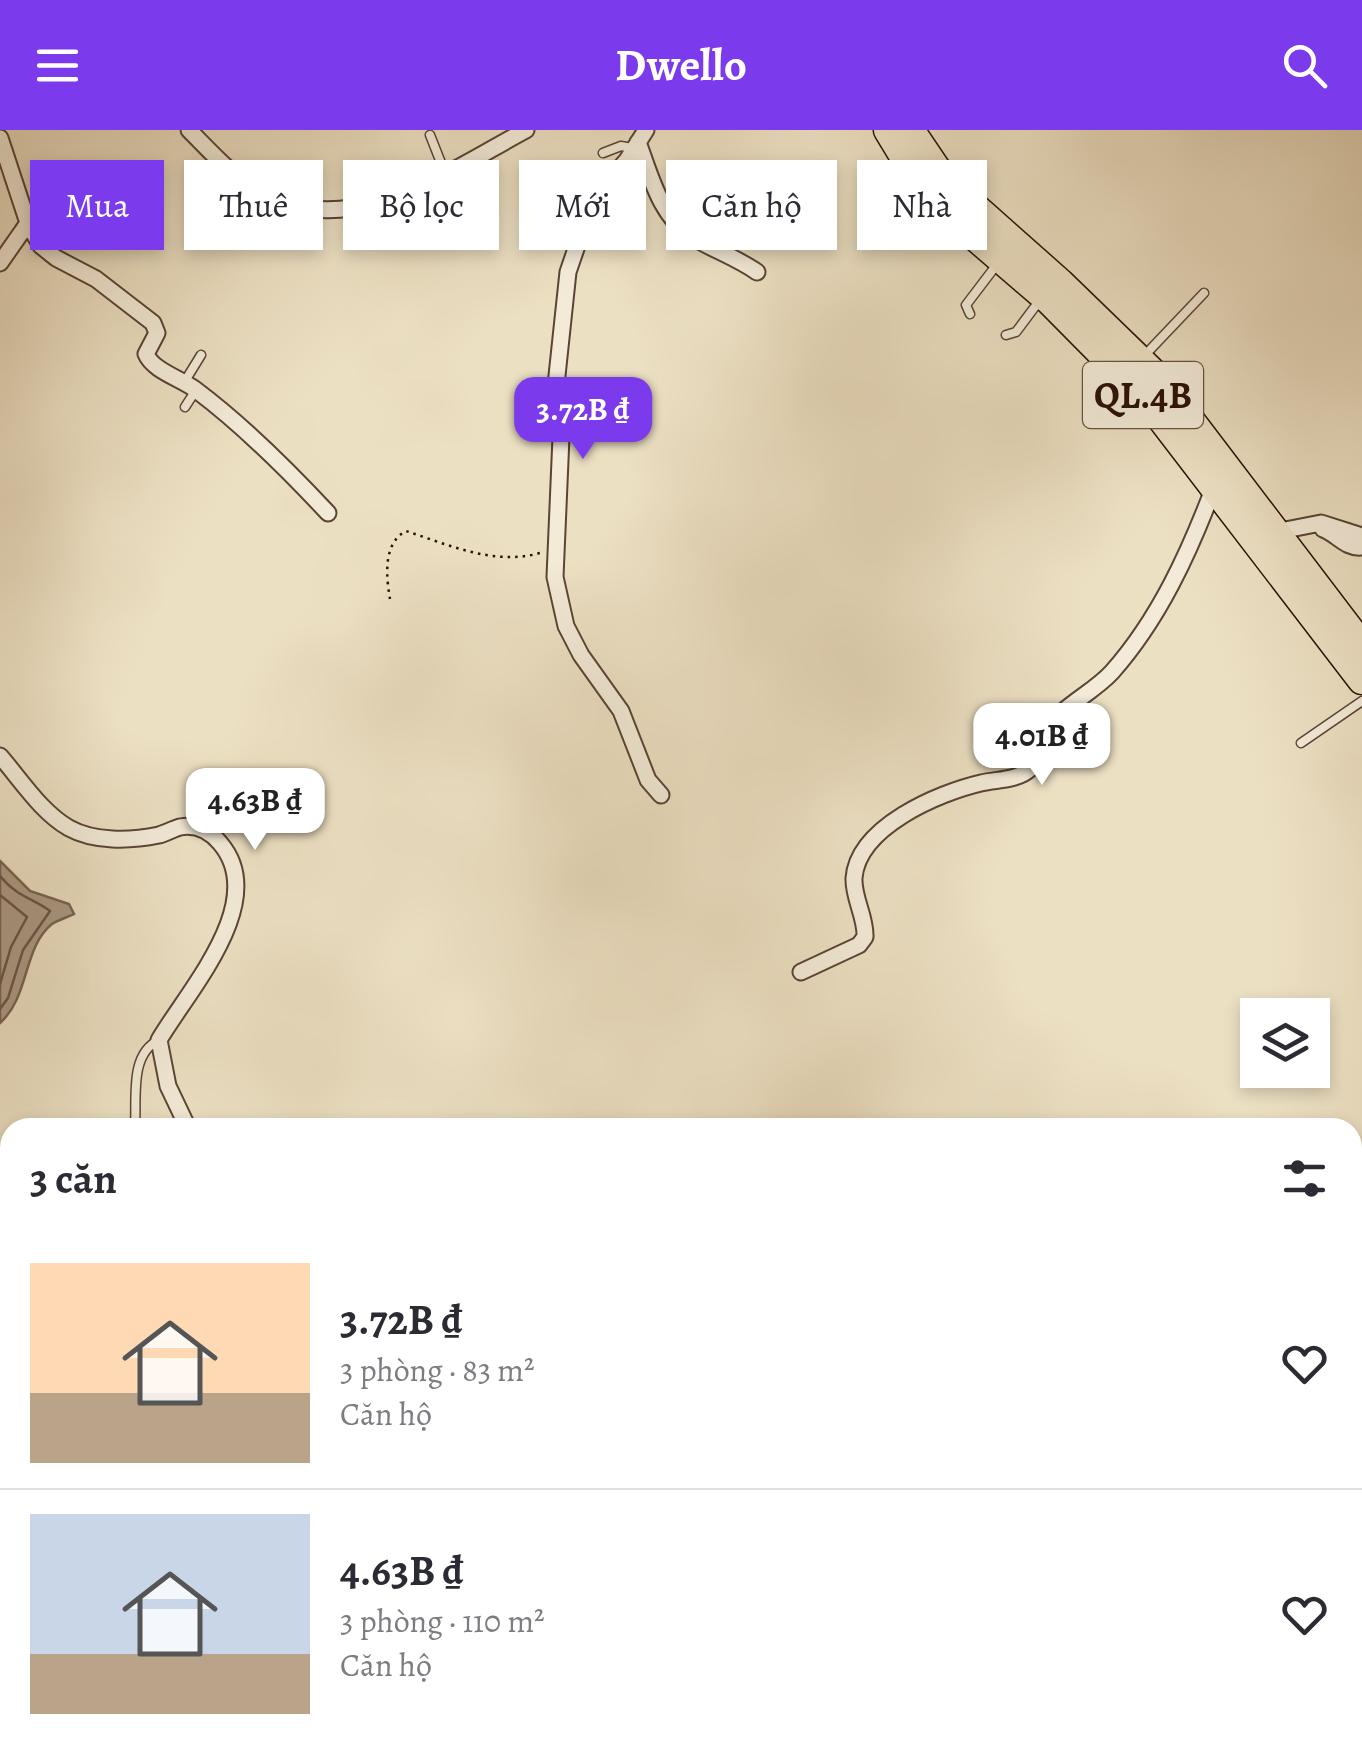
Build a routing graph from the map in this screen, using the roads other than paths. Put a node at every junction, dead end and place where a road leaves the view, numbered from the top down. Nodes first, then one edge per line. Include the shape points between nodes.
1 (189, 130) edge
2 (526, 130) edge
3 (903, 132) edge
4 (430, 134) dead end
5 (0, 138) edge
6 (640, 140) edge
7 (604, 153) dead end
8 (440, 160) edge
9 (469, 160) edge
10 (343, 209) edge
11 (28, 224) junction
12 (1001, 259) junction
13 (0, 263) edge
14 (757, 272) dead end
15 (1204, 293) dead end
16 (1044, 295) junction
17 (970, 314) dead end
18 (1006, 335) dead end
19 (202, 355) dead end
20 (1132, 368) junction
21 (191, 386) junction
22 (186, 407) dead end
23 (1214, 487) junction
24 (328, 513) dead end
25 (1278, 536) junction
26 (1362, 536) edge
27 (1362, 547) edge
28 (1362, 646) edge
29 (1362, 680) edge
30 (1362, 700) edge
31 (1301, 743) dead end
32 (0, 756) edge
33 (661, 795) dead end
34 (800, 972) dead end
35 (160, 1040) junction
36 (136, 1118) edge
37 (183, 1118) edge

1 - 10 street via 256,190 311,210
2 - 9 street
3 - 12 highway, QL.4B via 928,196
3 - 20 highway, QL.4B via 943,180 1060,284
4 - 8 lane
5 - 11 street
6 - 7 lane
6 - 14 street via 670,216 691,237
6 - 33 street via 593,198 568,272 556,385 561,437 555,577 566,626 620,711 648,780
11 - 13 street
11 - 21 street via 56,258 96,279 153,324 147,358
12 - 16 highway, QL.4B
12 - 17 lane via 966,305
15 - 20 lane
16 - 18 lane via 1016,332
16 - 20 highway, QL.4B
19 - 21 lane
20 - 23 highway, QL.4B via 1145,396
20 - 25 highway, QL.4B via 1158,378
21 - 22 lane
21 - 24 street
23 - 29 highway, QL.4B
23 - 34 street via 1181,570 1142,632 1111,673 1050,726 1033,766 1016,778 928,801 880,833 857,861 854,881 866,937
25 - 26 street via 1321,523
25 - 27 street via 1323,529
25 - 28 highway, QL.4B
30 - 31 lane
32 - 35 street via 70,829 99,839 201,828 234,858 235,900 222,940
35 - 36 lane via 139,1057
35 - 37 street via 168,1086

